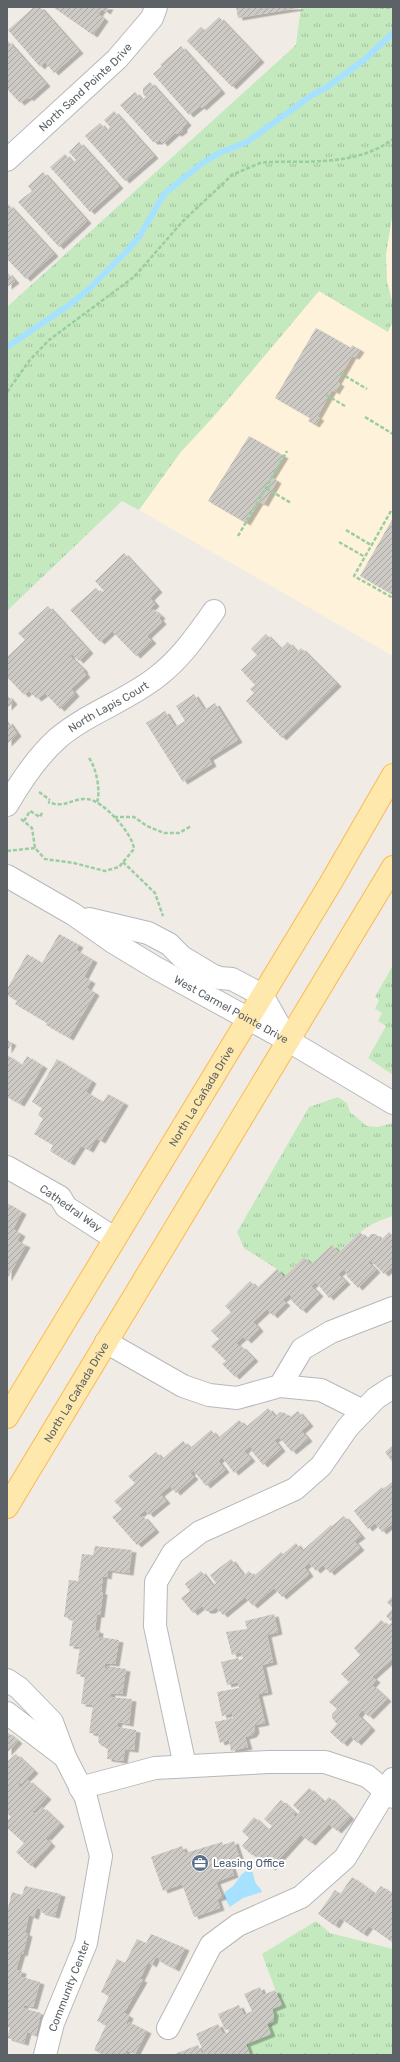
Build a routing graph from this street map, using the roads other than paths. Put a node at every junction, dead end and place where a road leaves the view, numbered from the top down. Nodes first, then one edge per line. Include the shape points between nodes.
1 (156, 7) edge
2 (7, 160) edge
3 (214, 611) dead end
4 (393, 775) edge
5 (13, 811) edge
6 (393, 867) edge
7 (7, 876) edge
8 (73, 914) junction
9 (169, 944) junction
10 (156, 968) junction
11 (262, 995) junction
12 (248, 1019) junction
13 (288, 1041) junction
14 (393, 1102) edge
15 (7, 1167) edge
16 (114, 1238) junction
17 (393, 1308) edge
18 (106, 1342) junction
19 (280, 1386) junction
20 (393, 1387) edge
21 (363, 1411) junction
22 (7, 1417) edge
23 (7, 1507) edge
24 (7, 1680) edge
25 (7, 1713) edge
26 (65, 1757) junction
27 (185, 1766) junction
28 (80, 1788) junction
29 (390, 1789) edge
30 (168, 2028) dead end
31 (45, 2055) edge

1 - 2 street, North Sand Pointe Drive via 152,18 116,59
3 - 5 street, North Lapis Court via 175,662 157,677 58,739 36,761
4 - 11 main road, North La Cañada Drive
6 - 13 main road, North La Cañada Drive
7 - 8 street, West Carmel Pointe Drive
8 - 9 street, West Carmel Pointe Drive via 103,923 143,930
8 - 10 street, West Carmel Pointe Drive
9 - 10 street
9 - 11 street, West Carmel Pointe Drive via 182,957 212,975 232,980
10 - 12 street, West Carmel Pointe Drive
11 - 12 main road, North La Cañada Drive
11 - 13 street, West Carmel Pointe Drive
12 - 13 street, West Carmel Pointe Drive
12 - 16 main road, North La Cañada Drive
13 - 14 street
13 - 18 main road, North La Cañada Drive
15 - 16 street, Cathedral Way via 60,1197 66,1207
16 - 22 main road, North La Cañada Drive
17 - 19 street via 331,1332 302,1350
18 - 19 street via 183,1386 209,1395 237,1398
18 - 23 main road, North La Cañada Drive
19 - 21 street via 321,1390
20 - 21 street via 376,1398
21 - 27 street via 348,1426 321,1466 295,1489 200,1532 173,1553 156,1582 155,1626
24 - 26 street, Community Center via 19,1688 52,1722
25 - 26 street, Community Center
26 - 28 street, Community Center
27 - 28 street via 155,1768
27 - 29 street via 325,1762 367,1776
28 - 31 street, Community Center via 86,1798 101,1856 86,1943 53,2023
29 - 30 street via 345,1858 301,1898 238,1925 211,1945

